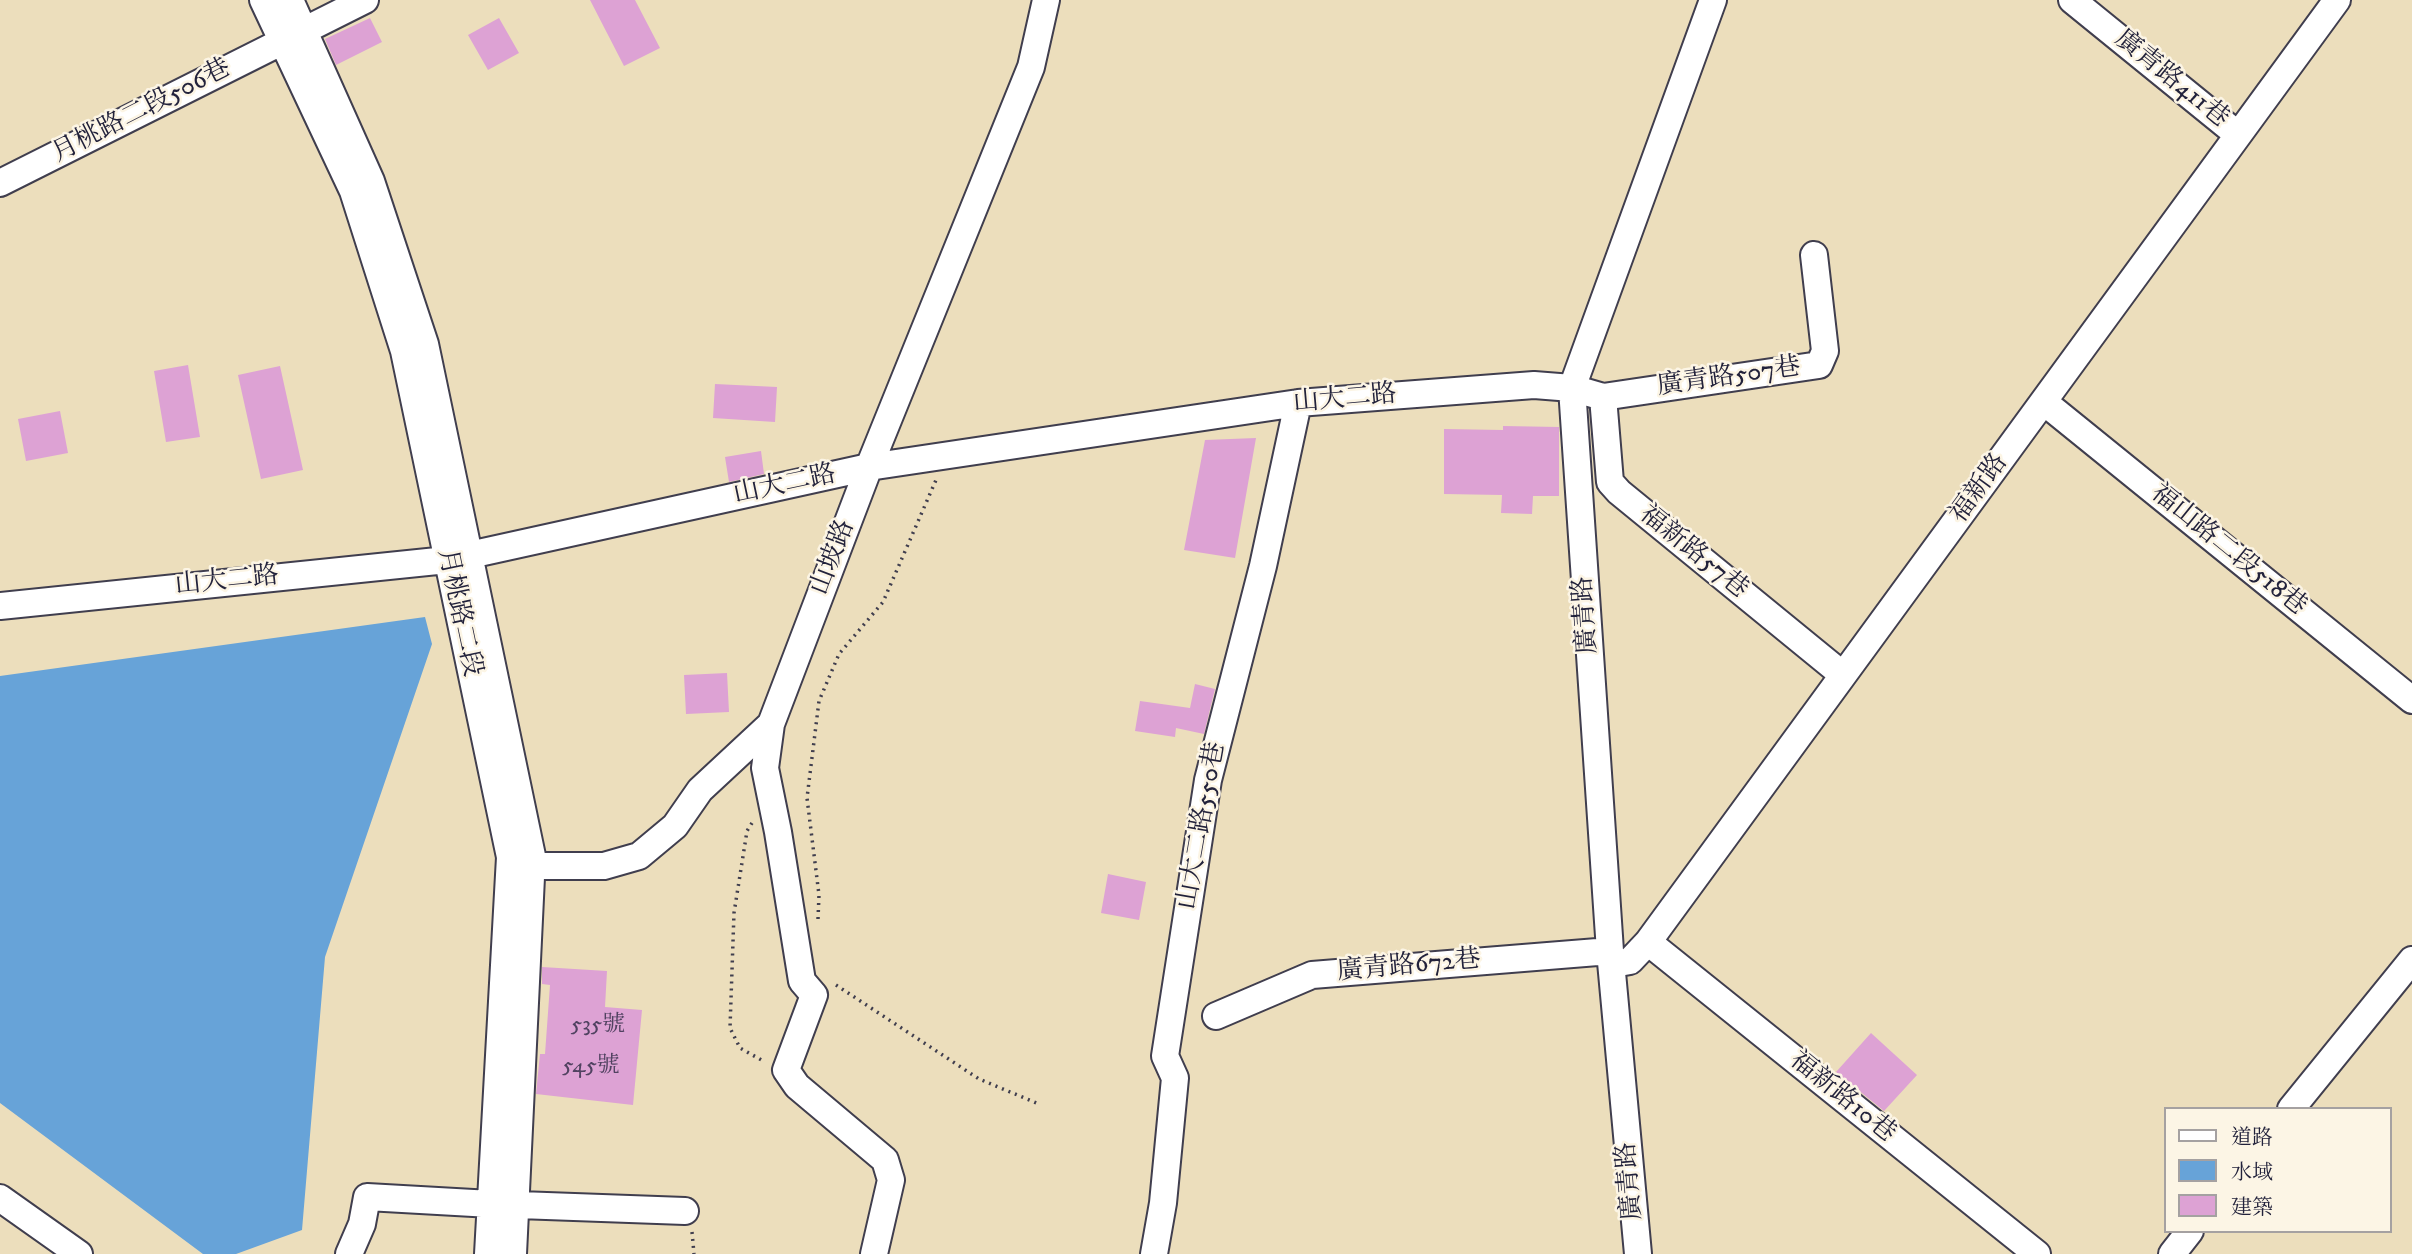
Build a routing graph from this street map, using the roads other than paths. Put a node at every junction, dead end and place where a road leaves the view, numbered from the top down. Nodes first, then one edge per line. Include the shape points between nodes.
1 (263, 0) edge
2 (290, 0) edge
3 (365, 0) edge
4 (1046, 0) edge
5 (1713, 0) edge
6 (2072, 0) edge
7 (2337, 0) edge
8 (294, 36) junction
9 (2237, 134) junction
10 (0, 183) edge
11 (1814, 255) dead end
12 (1572, 388) junction
13 (1603, 397) junction
14 (2044, 402) junction
15 (1298, 403) junction
16 (869, 467) junction
17 (457, 558) junction
18 (0, 606) edge
19 (1843, 675) junction
20 (2412, 700) edge
21 (771, 724) junction
22 (531, 866) junction
23 (1648, 942) junction
24 (1612, 958) junction
25 (2412, 961) edge
26 (1216, 1016) dead end
27 (2293, 1107) edge
28 (0, 1198) edge
29 (504, 1204) junction
30 (685, 1212) dead end
31 (2188, 1233) edge
32 (79, 1254) edge
33 (349, 1254) edge
34 (488, 1254) edge
35 (513, 1254) edge
36 (874, 1254) edge
37 (1154, 1254) edge
38 (1637, 1254) edge
39 (2037, 1254) edge
40 (2172, 1254) edge

1 - 8 street, 月桃路二段
2 - 8 street, 月桃路二段
3 - 8 street, 月桃路二段506巷
4 - 16 street, 山坡路 via 1031,67
5 - 12 street, 廣青路
6 - 9 street, 廣青路411巷
7 - 9 street, 福新路
8 - 10 street, 月桃路二段506巷
8 - 17 street, 月桃路二段 via 357,204 404,351
9 - 14 street, 福新路
11 - 13 street, 廣青路507巷 via 1825,351 1818,365
12 - 13 street, 廣青路507巷
12 - 15 street, 山大二路 via 1534,385
12 - 24 street, 廣青路
13 - 19 street, 福新路57巷 via 1610,482
14 - 19 street, 福新路
14 - 20 street, 福山路二段518巷
15 - 16 street, 山大二路
15 - 37 street, 山大二路550巷 via 1263,566 1208,780 1165,1056 1175,1078
16 - 17 street, 山大二路
16 - 21 street, 山坡路
17 - 18 street, 山大二路
17 - 22 street, 月桃路二段
17 - 29 street, 月桃路二段 via 510,857
19 - 23 street, 福新路
21 - 22 street via 700,790 675,827 639,856 604,866
21 - 36 street, 山坡路 via 765,768 802,981 814,995 791,1078 885,1160 891,1181
22 - 29 street, 月桃路二段
23 - 24 street, 福新路 via 1630,961
23 - 39 street, 福新路10巷
24 - 26 street, 廣青路672巷 via 1312,975
24 - 38 street, 廣青路
25 - 27 street
28 - 32 street
29 - 30 street
29 - 33 street via 367,1196 362,1224
29 - 34 street, 月桃路二段
29 - 35 street, 月桃路二段
31 - 40 street

